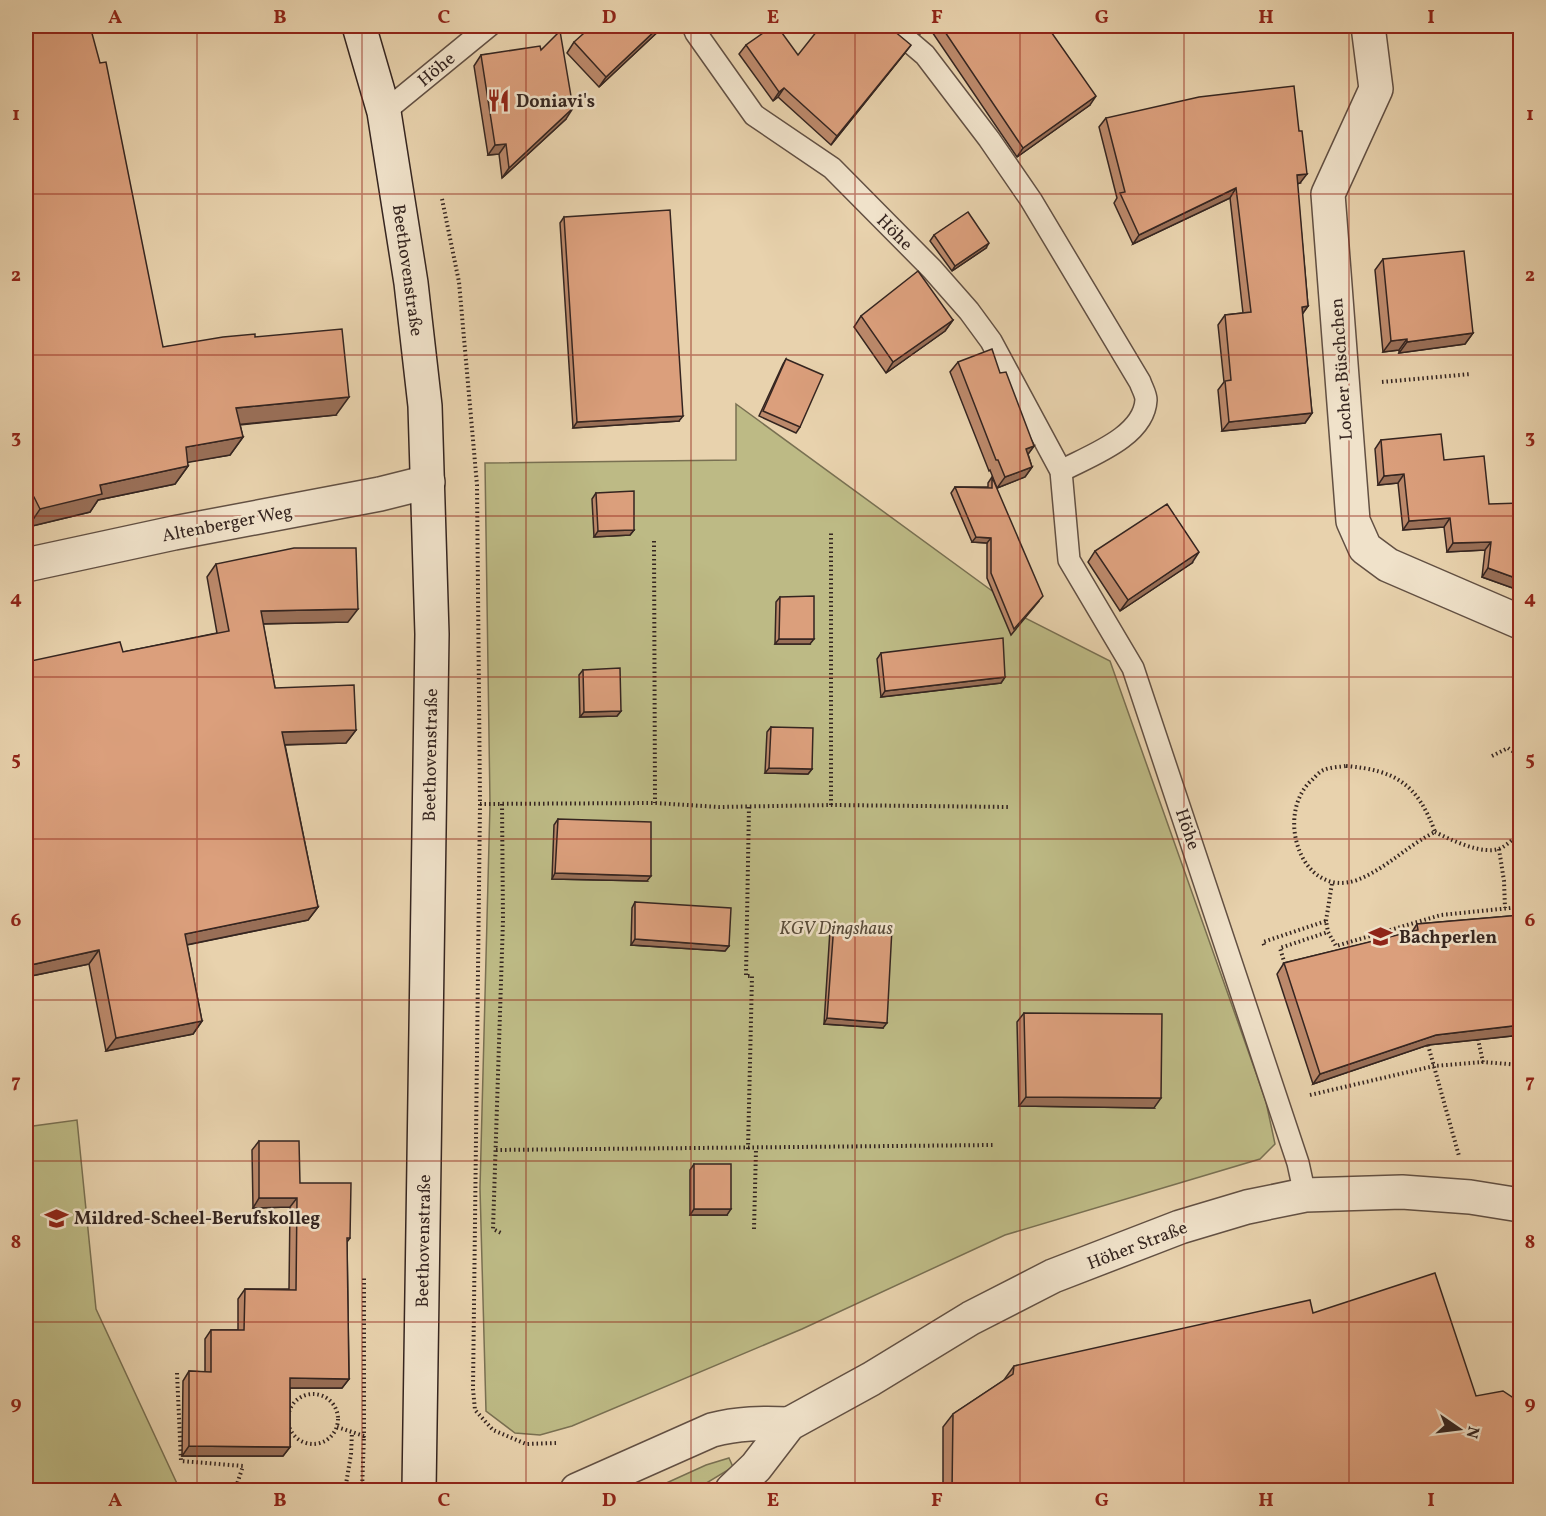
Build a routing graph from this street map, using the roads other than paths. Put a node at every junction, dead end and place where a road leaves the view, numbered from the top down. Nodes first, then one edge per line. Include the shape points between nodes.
1 (359, 26) edge
2 (489, 26) edge
3 (693, 26) edge
4 (891, 26) edge
5 (1368, 26) edge
6 (384, 112) junction
7 (1061, 471) junction
8 (428, 482) junction
9 (26, 565) edge
10 (1521, 622) edge
11 (1305, 1195) junction
12 (1521, 1205) edge
13 (789, 1424) junction
14 (418, 1491) edge
15 (577, 1491) edge
16 (732, 1491) edge

1 - 6 street, Beethovenstraße
2 - 6 lane, Höhe
3 - 7 lane, Höhe via 754,115 832,168 969,311 992,341
4 - 7 lane via 925,55 989,139 1031,200 1140,382 1146,398 1137,425 1124,437
5 - 10 street, Locher Büschchen via 1376,89 1328,194 1353,521 1365,548 1388,565
6 - 8 street, Beethovenstraße via 411,282 425,406
7 - 11 lane, Höhe via 1070,560 1133,668 1291,1141
8 - 9 street, Altenberger Weg
8 - 14 street, Beethovenstraße via 432,634
11 - 12 street, Höher Straße via 1402,1192
11 - 13 street, Höher Straße via 1180,1227 1053,1276 970,1318
13 - 15 street via 743,1423 712,1430
13 - 16 street, Höher Straße

